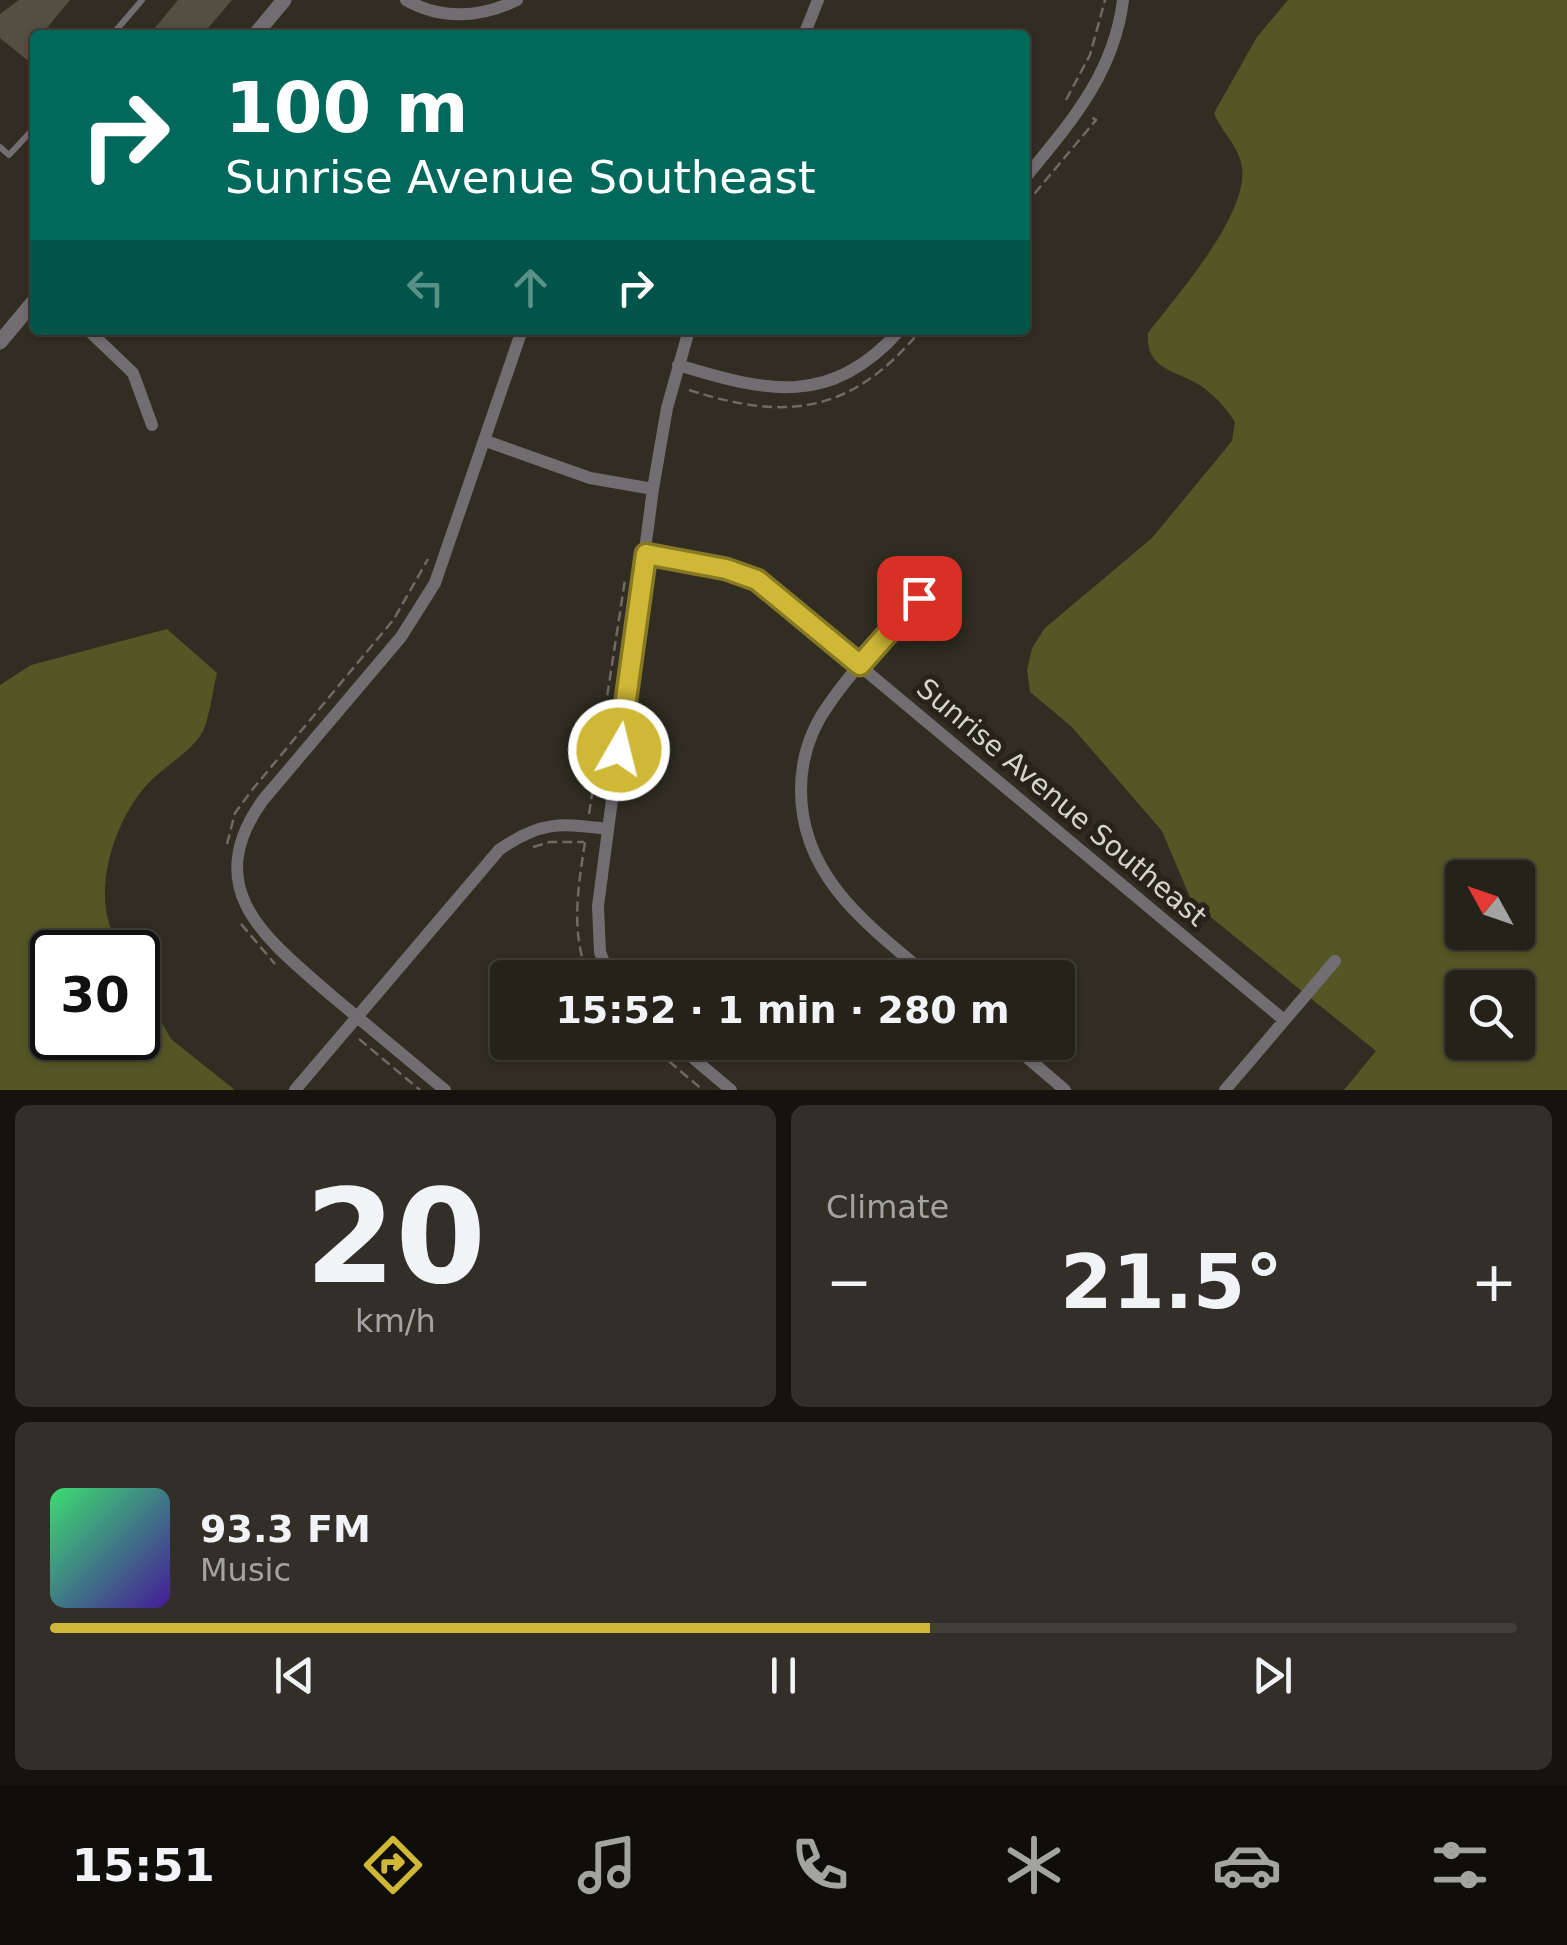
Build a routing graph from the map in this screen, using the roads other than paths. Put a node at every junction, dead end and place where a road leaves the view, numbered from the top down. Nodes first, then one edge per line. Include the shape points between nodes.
1 (142, 0) edge
2 (284, 0) edge
3 (406, 0) edge
4 (517, 0) edge
5 (818, 0) edge
6 (1123, 0) edge
7 (116, 30) edge
8 (259, 30) edge
9 (806, 30) edge
10 (30, 132) edge
11 (0, 147) edge
12 (1030, 172) edge
13 (30, 306) edge
14 (93, 335) edge
15 (520, 335) edge
16 (688, 335) edge
17 (894, 335) edge
18 (0, 342) edge
19 (678, 366) junction
20 (152, 424) dead end
21 (486, 441) junction
22 (653, 489) junction
23 (646, 554) junction
24 (919, 598) dead end
25 (860, 665) junction
26 (608, 829) junction
27 (603, 960) edge
28 (911, 960) edge
29 (1335, 961) dead end
30 (1284, 1020) junction
31 (352, 1022) junction
32 (695, 1060) edge
33 (1030, 1060) edge
34 (295, 1090) edge
35 (445, 1090) edge
36 (731, 1090) edge
37 (1066, 1090) edge
38 (1225, 1090) edge

1 - 7 lane
2 - 8 street
3 - 4 street via 462,15
5 - 9 street
6 - 12 street via 1112,51 1082,110
10 - 11 lane via 9,156
13 - 18 street
14 - 20 street via 133,373
15 - 21 street
16 - 19 street
17 - 19 street via 858,368 808,388 750,387
19 - 22 street
21 - 22 street via 590,478
21 - 31 street via 436,583 419,612 257,808 239,853 241,888 257,928
22 - 23 street
23 - 25 street, Sunrise Avenue Southeast via 757,580
23 - 26 street
24 - 25 street
25 - 28 street via 828,704 805,755 801,806 826,880
25 - 30 street, Sunrise Avenue Southeast
26 - 27 street via 598,918
26 - 31 street via 536,827 499,850
29 - 30 street
30 - 38 street
31 - 34 street
31 - 35 street
32 - 36 street
33 - 37 street

